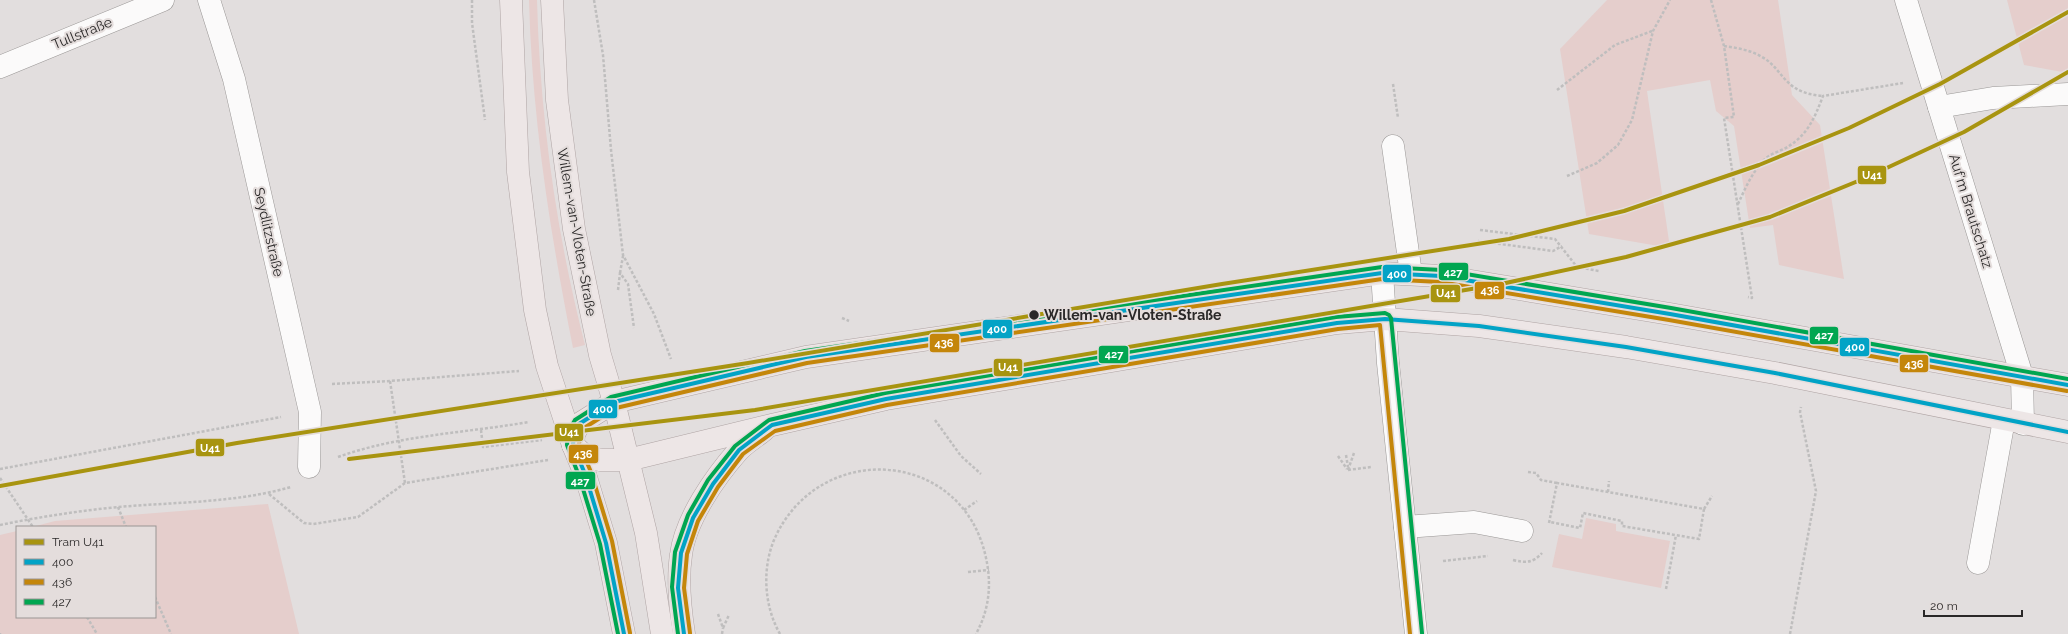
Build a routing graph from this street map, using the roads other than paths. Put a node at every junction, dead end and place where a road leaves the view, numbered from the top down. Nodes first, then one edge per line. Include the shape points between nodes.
1 (163, 0) edge
2 (209, 0) edge
3 (511, 0) edge
4 (552, 0) edge
5 (1906, 0) edge
6 (0, 67) edge
7 (2068, 94) edge
8 (1939, 107) junction
9 (1393, 146) road end
10 (1382, 273) junction
11 (1411, 274) junction
12 (1385, 319) junction
13 (2022, 376) junction
14 (2068, 385) edge
15 (614, 402) junction
16 (2013, 422) junction
17 (772, 424) junction
18 (2068, 432) edge
19 (573, 445) junction
20 (628, 460) junction
21 (309, 467) road end
22 (1405, 527) junction
23 (1522, 531) dead end
24 (1978, 563) dead end
25 (624, 634) edge
26 (662, 634) edge
27 (684, 634) edge
28 (1416, 634) edge

1 - 6 street, Tullstraße
2 - 21 street, Seydlitzstraße via 234,79 310,412
3 - 19 main road via 518,172 535,310 547,366
4 - 15 main road, Willem-van-Vloten-Straße via 557,100 574,229 600,355
5 - 8 street, Auf'm Brautschatz
7 - 8 street via 1993,98
8 - 13 street, Auf'm Brautschatz
9 - 11 street
10 - 11 main road
10 - 12 street
10 - 15 main road via 806,357
11 - 13 main road via 1441,276 1670,314
12 - 16 main road via 1479,326 1618,346 1807,380
12 - 17 main road via 1337,323 886,399
12 - 22 street
13 - 14 main road
13 - 16 street, Auf'm Brautschatz
15 - 19 main road via 579,424 574,434
15 - 20 main road, Willem-van-Vloten-Straße
16 - 18 main road
16 - 24 street, Auf'm Brautschatz
17 - 20 main road
17 - 27 main road via 739,450 713,484 693,518 681,553 678,588
19 - 20 main road via 585,456 600,460
19 - 25 main road via 585,474 606,543
20 - 26 main road, Willem-van-Vloten-Straße via 646,533
22 - 23 street via 1474,522
22 - 28 street

